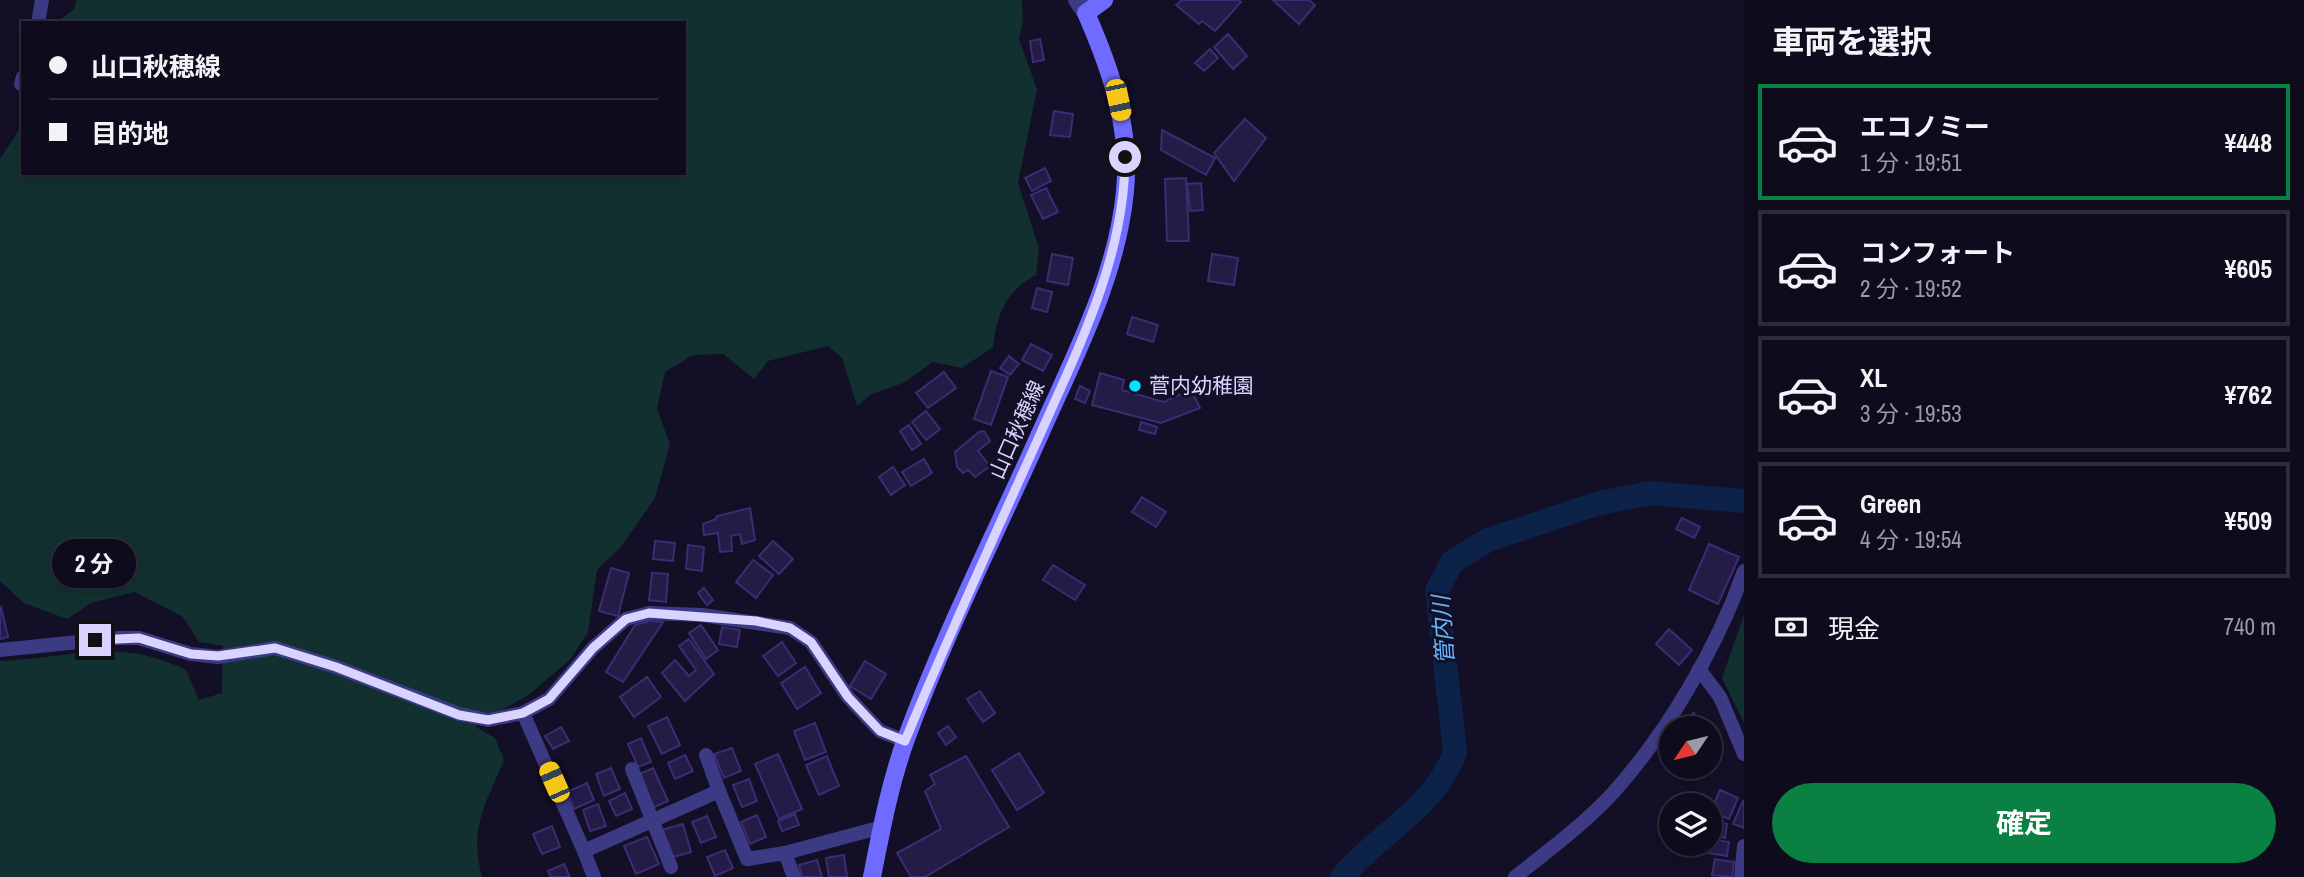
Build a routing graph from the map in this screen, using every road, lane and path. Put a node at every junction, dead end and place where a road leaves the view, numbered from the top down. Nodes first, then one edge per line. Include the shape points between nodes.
1 (42, 0) edge
2 (1104, 0) edge
3 (1082, 6) edge
4 (38, 21) edge
5 (1744, 571) edge
6 (0, 650) edge
7 (1699, 668) junction
8 (523, 713) junction
9 (905, 741) junction
10 (1744, 754) edge
11 (706, 755) dead end
12 (632, 769) dead end
13 (719, 790) junction
14 (652, 820) junction
15 (882, 827) junction
16 (1744, 846) edge
17 (584, 850) junction
18 (785, 853) junction
19 (671, 867) dead end
20 (594, 877) edge
21 (794, 877) edge
22 (872, 877) edge
23 (1515, 877) edge
24 (1741, 877) edge

1 - 4 street
2 - 3 main road, 山口秋穂線
3 - 9 main road, 山口秋穂線 via 1114,83 1121,116 1125,190 1121,223 1097,306
5 - 7 street via 1721,632
6 - 8 street via 118,638 139,638 191,654 218,656 275,648 459,715 488,720
7 - 10 street via 1720,697
7 - 23 street via 1672,714 1612,793 1568,836
8 - 9 street via 549,699 593,648 626,619 649,613 702,615 790,628 811,642 848,697 880,731
8 - 17 street
9 - 15 main road, 山口秋穂線
11 - 13 street
12 - 14 street
13 - 14 street
13 - 18 street via 747,859
14 - 17 street
14 - 19 street
15 - 18 street
15 - 22 main road, 山口秋穂線
16 - 24 street
17 - 20 street
18 - 21 street

